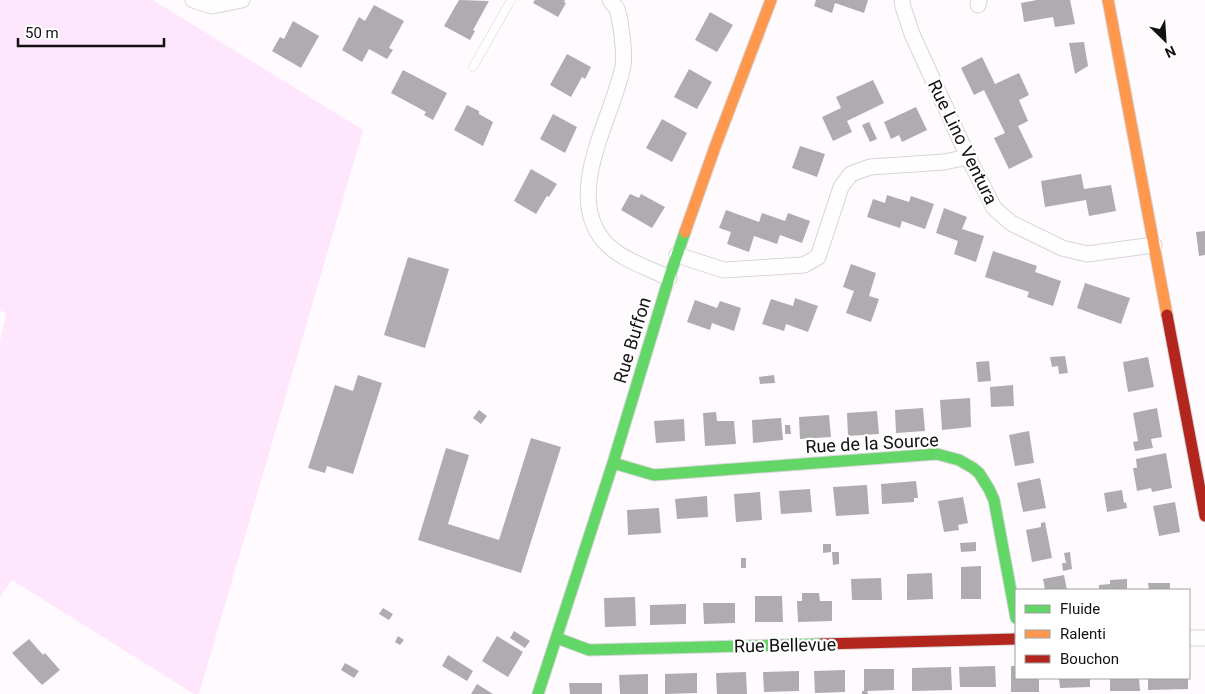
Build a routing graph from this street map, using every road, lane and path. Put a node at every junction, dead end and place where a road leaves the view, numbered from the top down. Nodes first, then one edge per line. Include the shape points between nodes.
1 (193, 0) edge
2 (242, 0) edge
3 (511, 0) edge
4 (610, 0) edge
5 (771, 0) edge
6 (902, 0) edge
7 (1108, 0) edge
8 (473, 67) dead end
9 (968, 157) junction
10 (1154, 245) junction
11 (677, 255) junction
12 (669, 278) junction
13 (614, 463) junction
14 (1201, 479) edge
15 (1205, 516) edge
16 (1015, 613) edge
17 (557, 638) junction
18 (1190, 638) edge
19 (1205, 638) edge
20 (1015, 639) edge
21 (538, 694) edge

1 - 2 street via 212,6
3 - 8 lane
4 - 12 street via 617,10 624,65 590,170 588,202 593,225 604,241 622,257
5 - 11 street, Rue Buffon
6 - 9 street, Rue Lino Ventura via 912,34
7 - 10 street
9 - 10 street, Rue Lino Ventura via 994,208 1011,223 1062,248 1087,254
9 - 11 street via 944,162 870,167 852,174 841,187 818,257 804,265 724,270
10 - 14 street
11 - 12 street, Rue Buffon
12 - 13 street, Rue Buffon
13 - 16 street, Rue de la Source via 654,475 938,454 959,458 974,467 994,500
13 - 17 street, Rue Buffon
14 - 15 street
17 - 20 street, Rue Bellevue via 589,650
17 - 21 street, Rue Buffon
18 - 19 street

